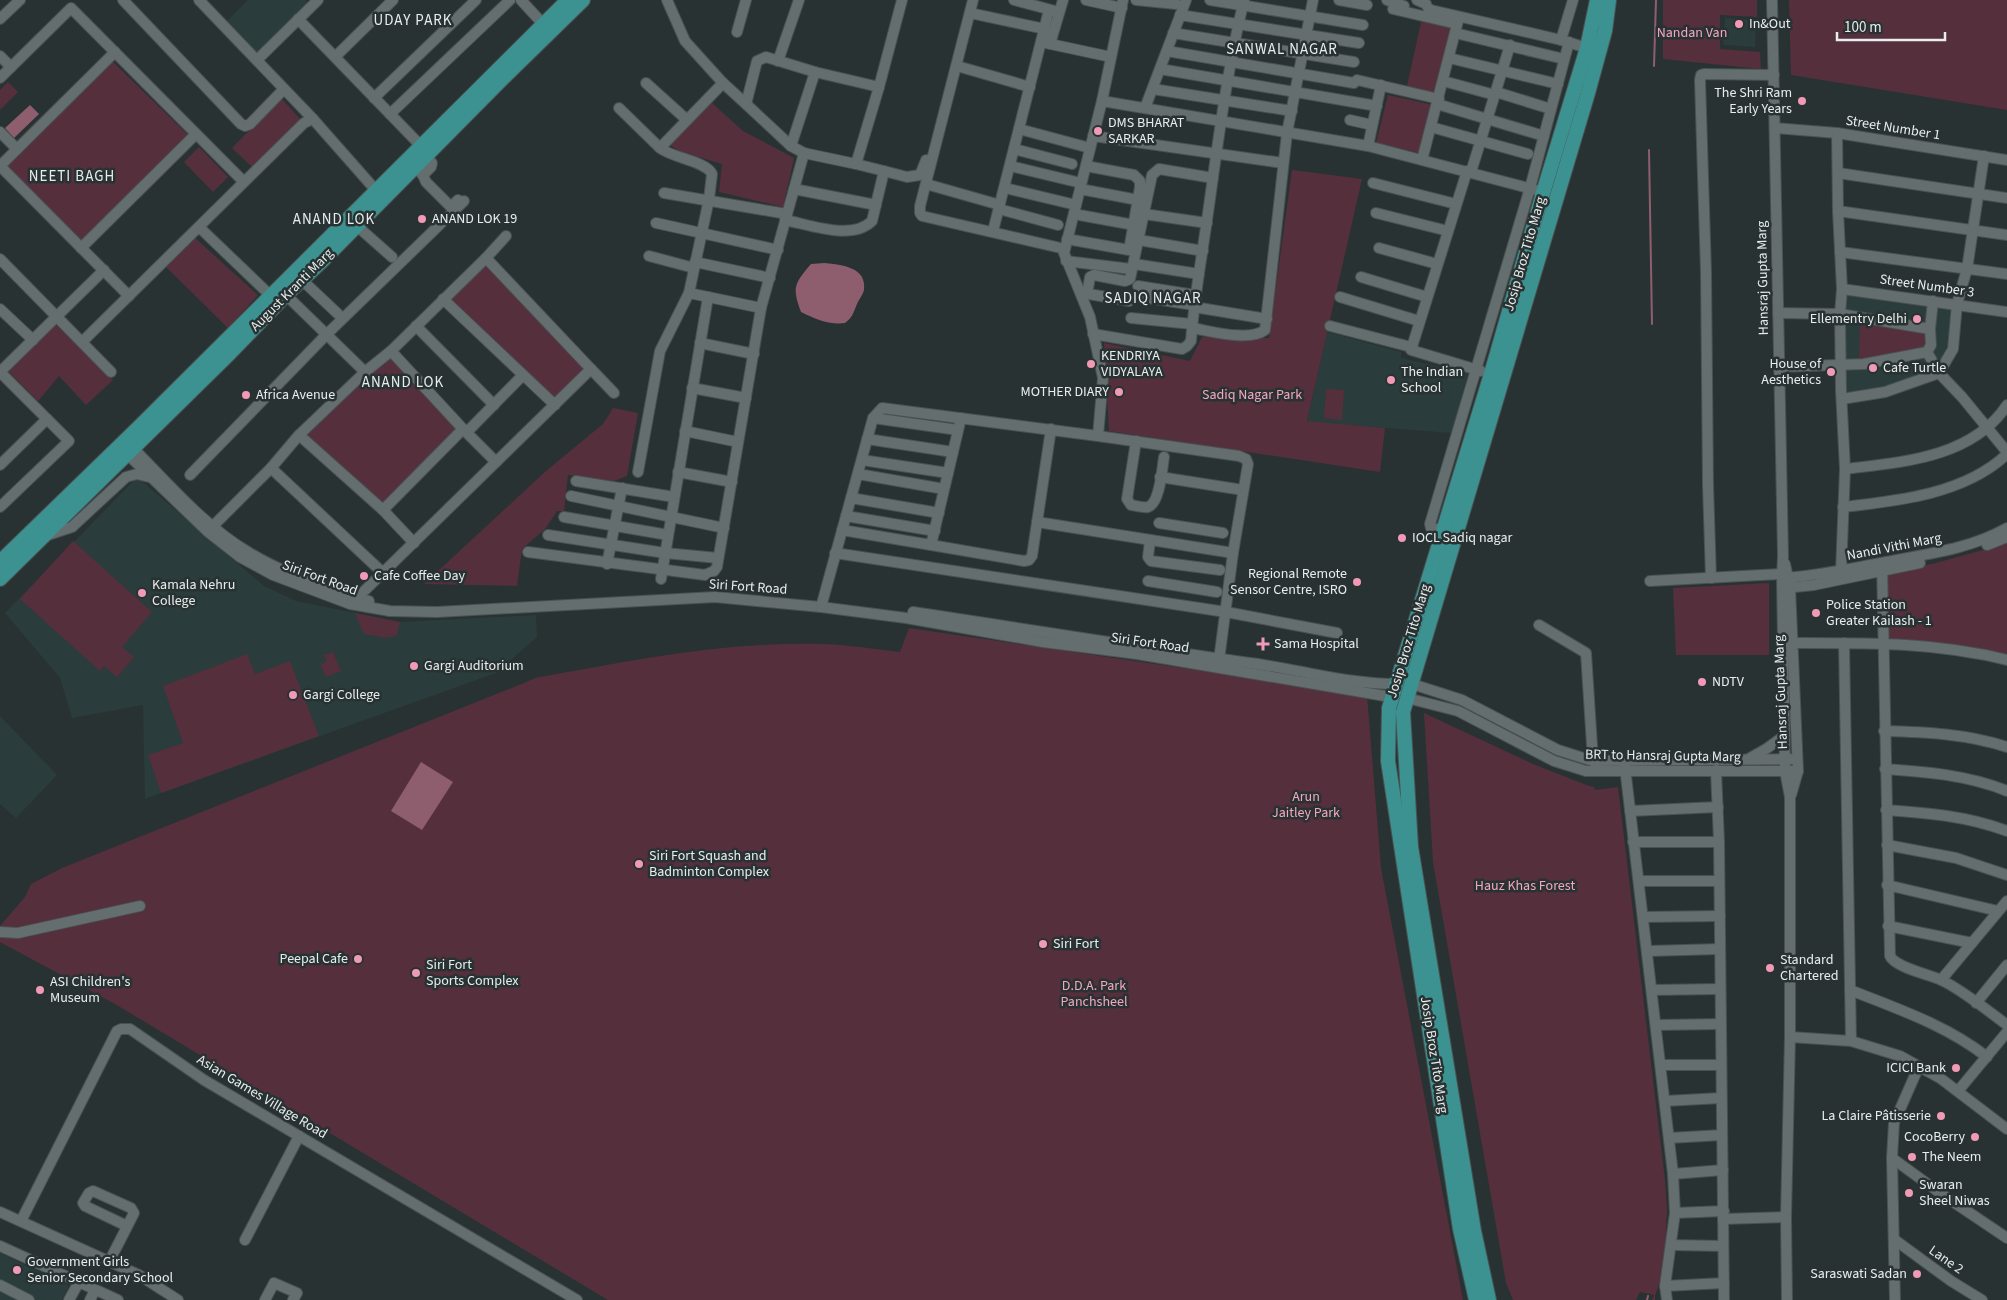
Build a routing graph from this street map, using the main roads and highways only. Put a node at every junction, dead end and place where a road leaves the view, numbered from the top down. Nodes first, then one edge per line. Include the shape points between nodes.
1 (568, 0) edge
2 (583, 0) edge
3 (1597, 0) edge
4 (1609, 0) edge
5 (1617, 0) edge
6 (1605, 31) junction
7 (426, 157) junction
8 (380, 195) junction
9 (126, 447) junction
10 (1, 560) edge
11 (0, 579) edge
12 (1388, 752) junction
13 (1405, 753) junction
14 (1476, 1300) edge
15 (1489, 1300) edge

1 - 7 main road, August Kranti Marg
2 - 7 main road, August Kranti Marg
3 - 12 main road, Josip Broz Tito Marg via 1587,48 1536,190 1491,374 1393,690 1389,708
4 - 6 main road, Josip Broz Tito Marg
5 - 6 main road
6 - 13 main road, Josip Broz Tito Marg via 1403,712
7 - 8 main road, August Kranti Marg
7 - 8 main road, August Kranti Marg via 421,174
8 - 9 main road, August Kranti Marg via 271,296
8 - 9 main road, August Kranti Marg via 357,226 230,353
9 - 10 main road, August Kranti Marg
9 - 11 main road, August Kranti Marg
12 - 13 main road via 1396,762 1402,760
12 - 14 main road, Josip Broz Tito Marg via 1460,1229
13 - 15 main road, Josip Broz Tito Marg via 1411,847 1474,1231

